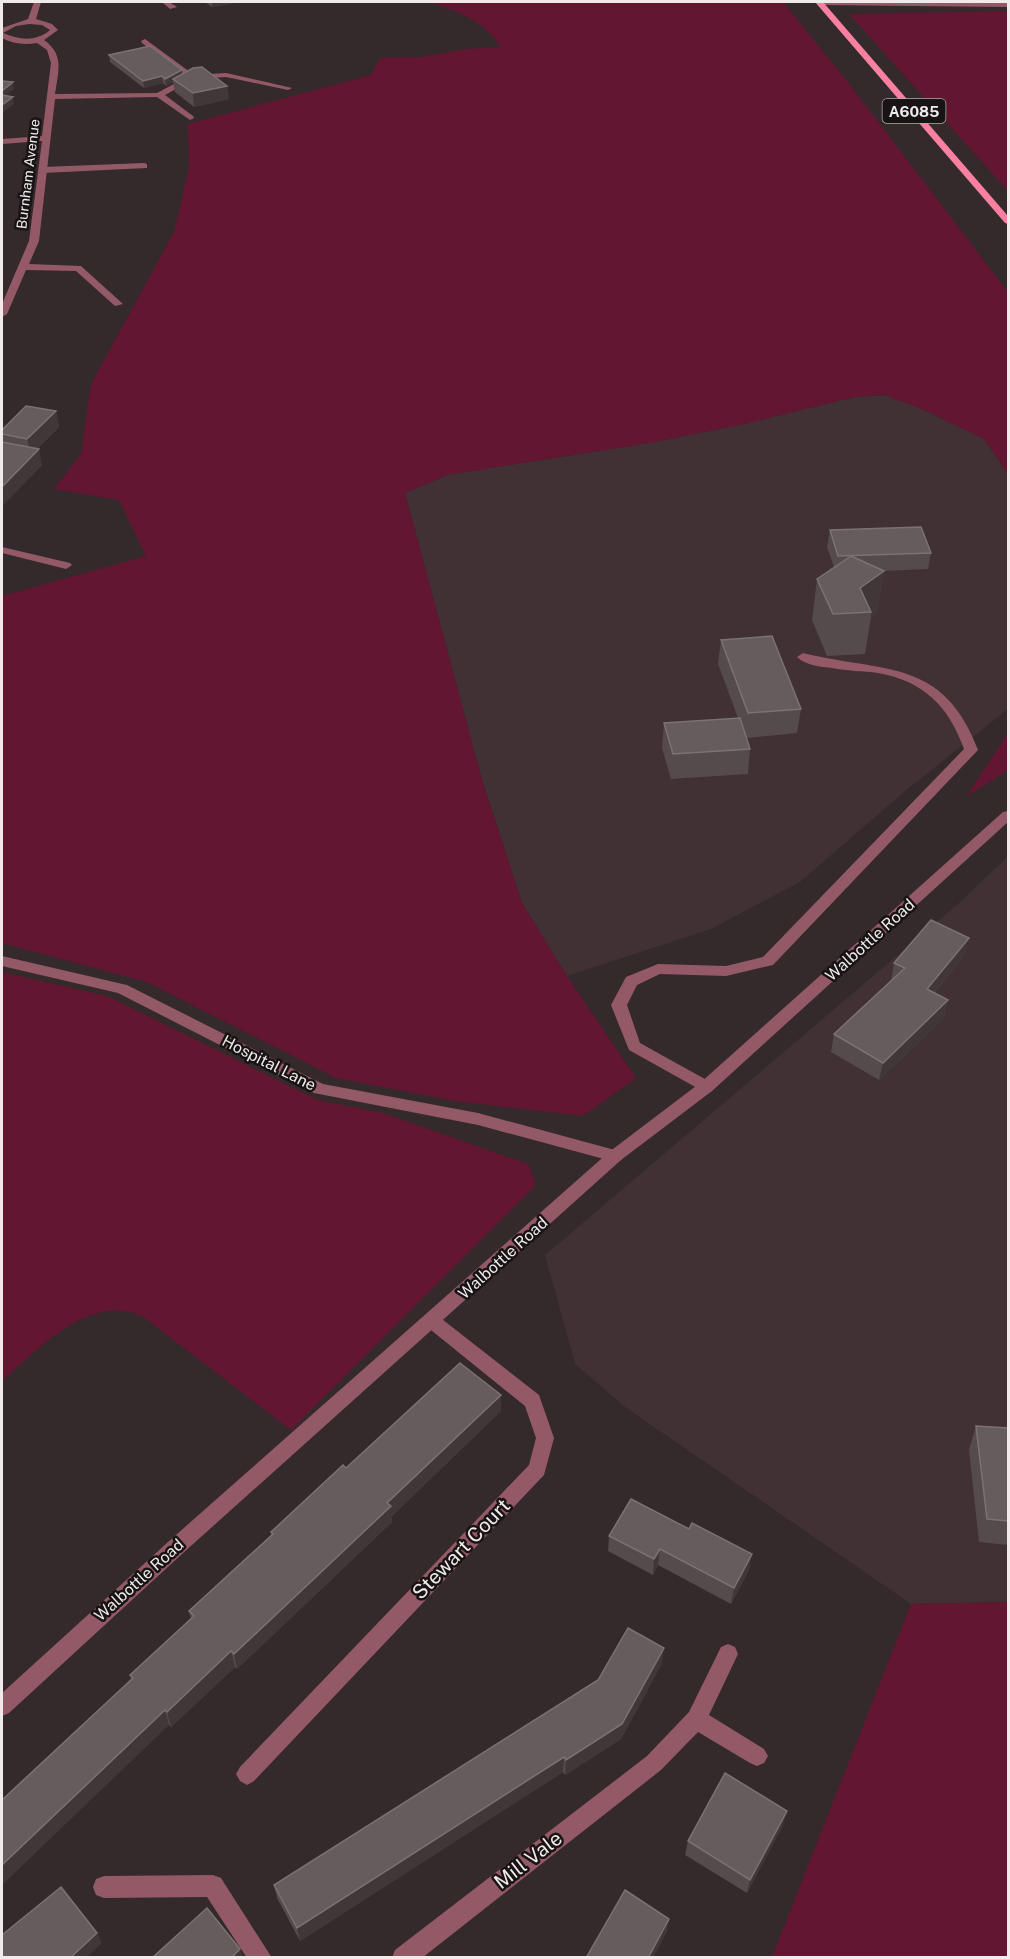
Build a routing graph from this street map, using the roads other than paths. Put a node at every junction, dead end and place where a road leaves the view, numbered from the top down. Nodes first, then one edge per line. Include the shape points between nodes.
1 (37, 2) edge
2 (165, 2) edge
3 (819, 2) edge
4 (1008, 5) edge
5 (173, 7) dead end
6 (30, 22) junction
7 (2, 33) edge
8 (37, 39) junction
9 (145, 41) dead end
10 (192, 77) junction
11 (288, 88) dead end
12 (159, 95) junction
13 (52, 97) junction
14 (190, 118) dead end
15 (46, 138) junction
16 (2, 141) edge
17 (144, 165) dead end
18 (43, 170) junction
19 (1008, 221) edge
20 (22, 267) junction
21 (118, 304) dead end
22 (2, 314) edge
23 (2, 550) edge
24 (66, 565) dead end
25 (803, 657) dead end
26 (1008, 815) edge
27 (2, 961) edge
28 (706, 1087) junction
29 (615, 1156) junction
30 (432, 1321) junction
31 (728, 1654) dead end
32 (2, 1706) edge
33 (696, 1719) junction
34 (757, 1756) dead end
35 (247, 1774) dead end
36 (104, 1887) dead end
37 (261, 1958) edge
38 (403, 1958) edge

1 - 6 street
2 - 5 street
3 - 4 street
3 - 19 main road, A6085
6 - 7 street via 14,24
6 - 8 street via 48,24 54,30
7 - 8 street via 12,40
8 - 13 street, Burnham Avenue via 51,49 55,63
9 - 10 street
10 - 11 street via 226,75
10 - 12 street
12 - 13 street
12 - 14 street
13 - 15 street, Burnham Avenue
15 - 16 street
15 - 18 street, Burnham Avenue
17 - 18 street
18 - 20 street, Burnham Avenue via 34,240
20 - 21 street via 78,268
20 - 22 street, Burnham Avenue
23 - 24 street
25 - 28 street via 819,664 878,670 916,682 944,701 960,723 971,750 768,961 726,971 658,969 631,981 619,1005 634,1046
26 - 28 street, Walbottle Road
27 - 29 street, Hospital Lane via 122,989 320,1089 478,1119
28 - 29 street, Walbottle Road
29 - 30 street, Walbottle Road
30 - 32 street, Walbottle Road
30 - 35 street, Stewart Court via 533,1401 545,1438 537,1470
31 - 33 street, Mill Vale
33 - 34 street
33 - 38 street, Mill Vale via 654,1763
36 - 37 street via 213,1886

